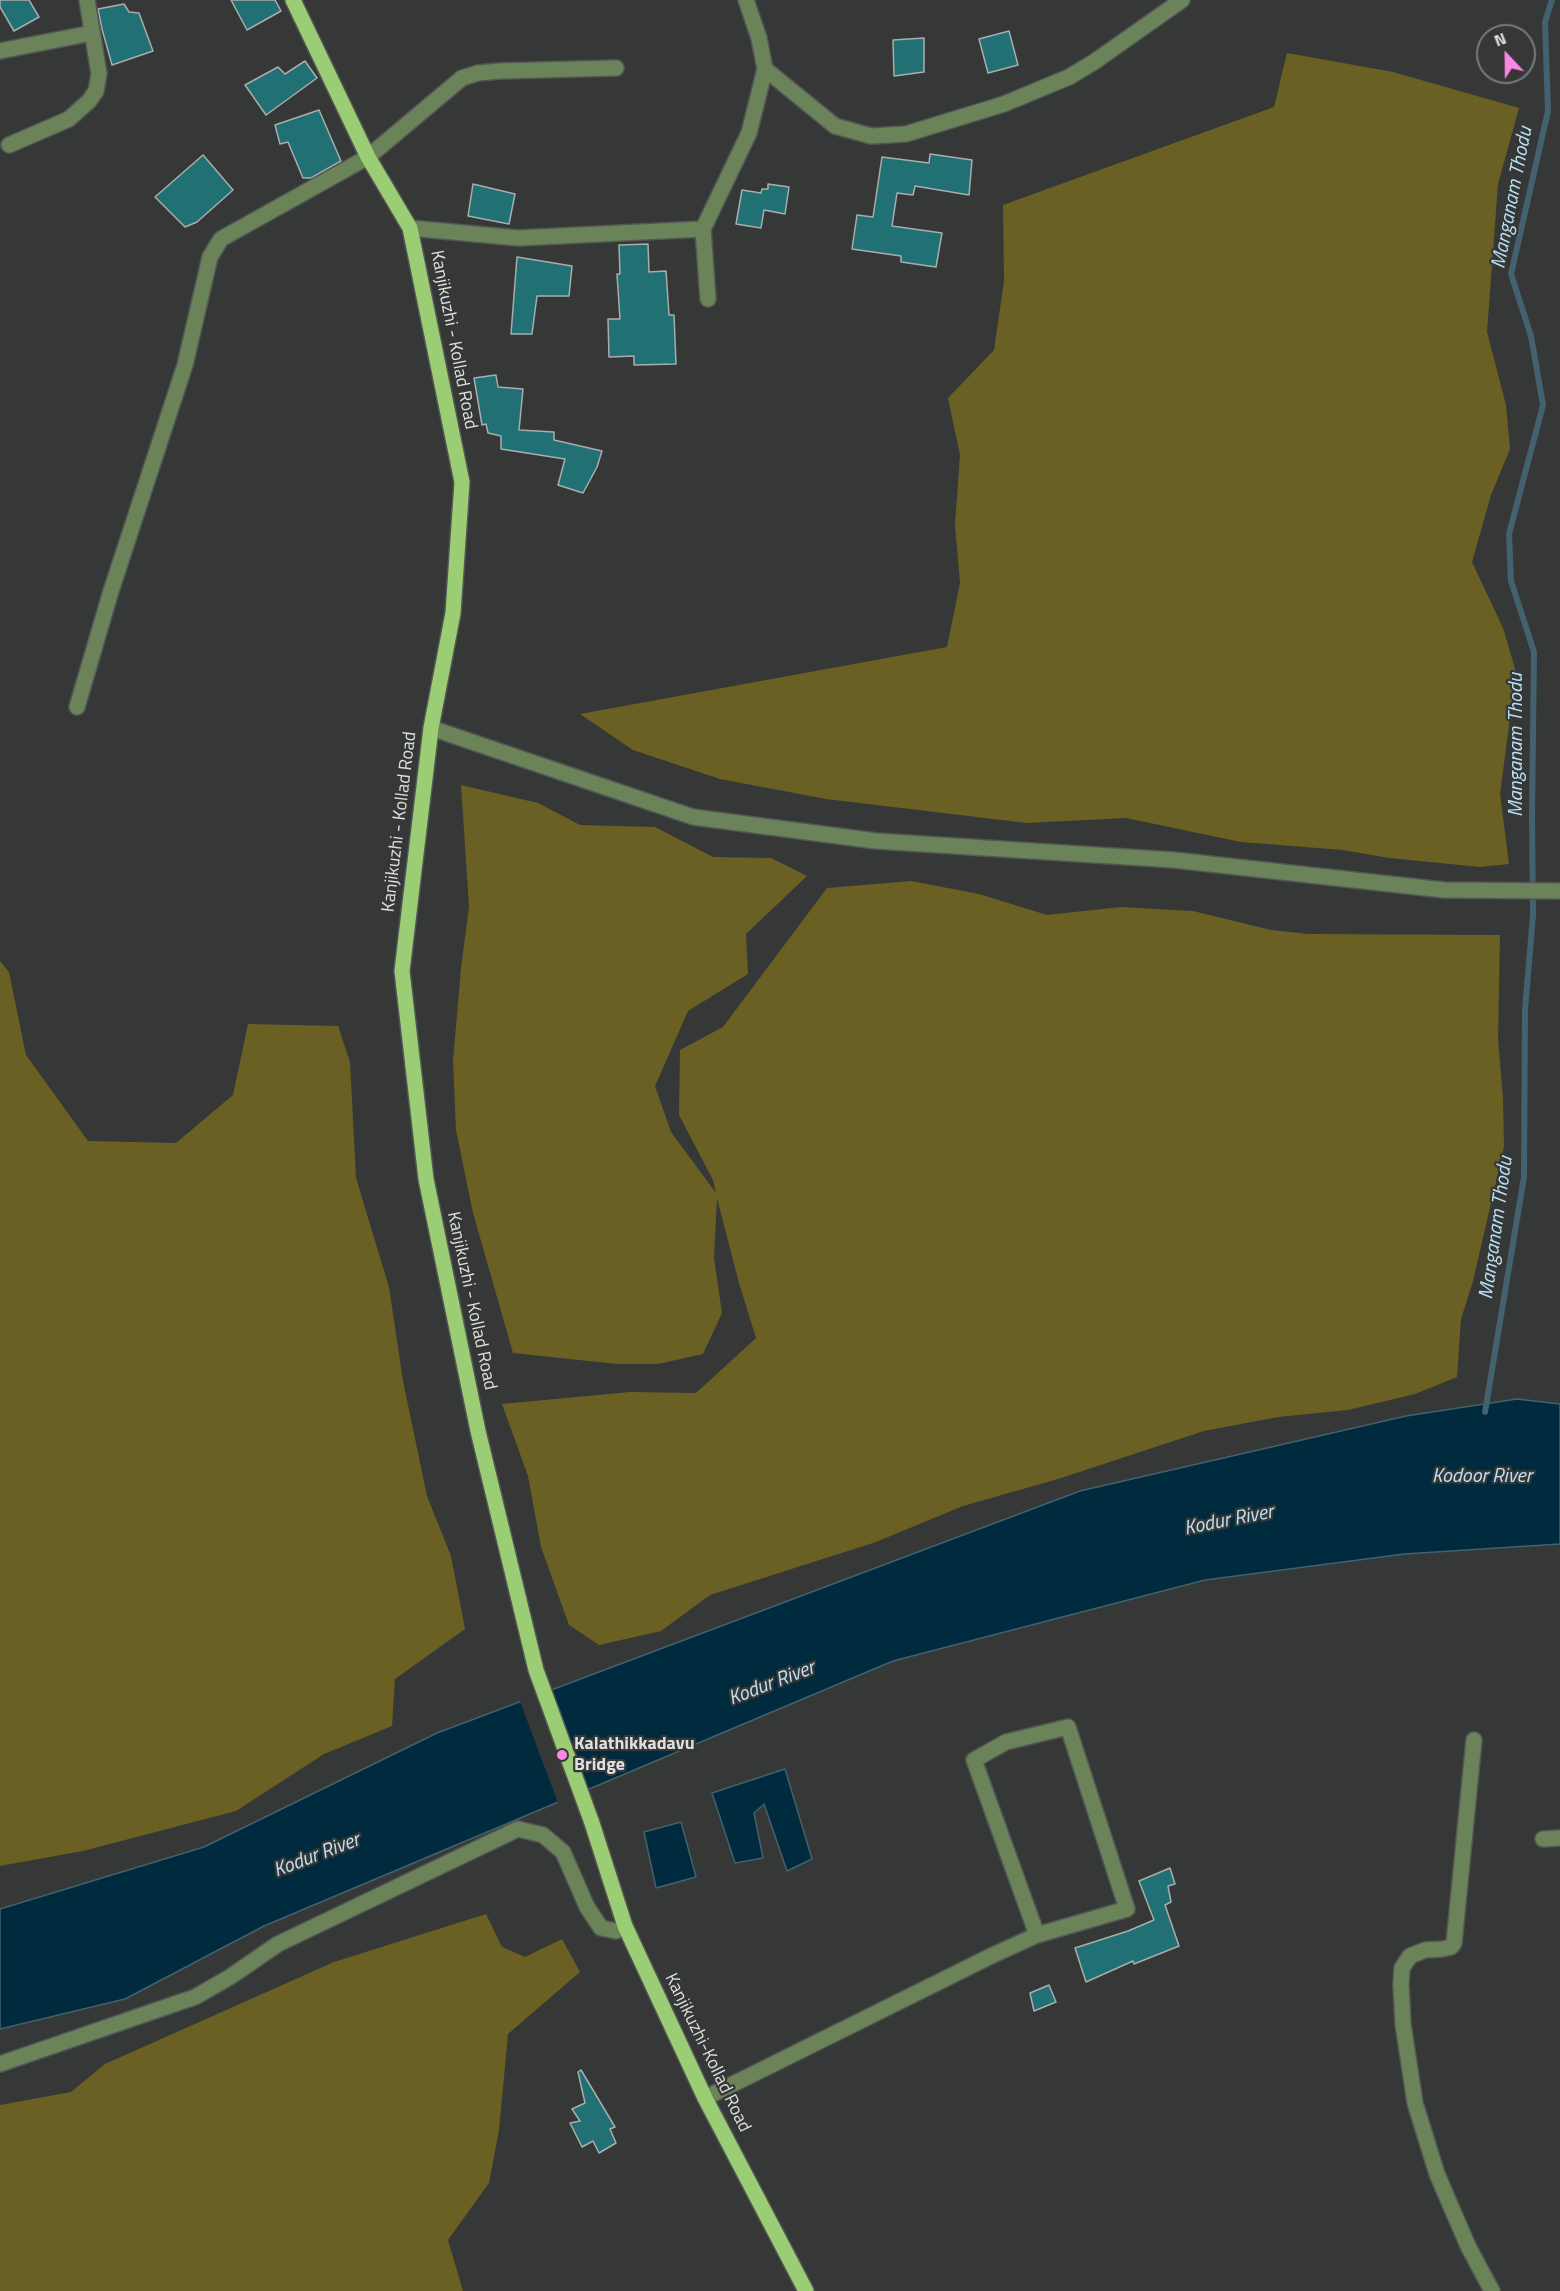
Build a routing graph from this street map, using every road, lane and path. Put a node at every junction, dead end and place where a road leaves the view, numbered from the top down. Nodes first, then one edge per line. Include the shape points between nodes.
1 (87, 0) edge
2 (293, 0) edge
3 (746, 0) edge
4 (1182, 0) edge
5 (92, 33) junction
6 (0, 51) edge
7 (616, 68) dead end
8 (765, 69) junction
9 (9, 145) dead end
10 (368, 157) junction
11 (410, 228) junction
12 (703, 229) junction
13 (708, 299) dead end
14 (77, 707) dead end
15 (431, 728) junction
16 (1557, 891) edge
17 (1474, 1740) dead end
18 (592, 1823) joint
19 (1560, 1838) edge
20 (1543, 1839) dead end
21 (625, 1926) junction
22 (1037, 1935) junction
23 (0, 2064) edge
24 (705, 2098) junction
25 (806, 2291) edge
26 (1492, 2291) edge

1 - 5 street
2 - 10 main road, Kanjikuzhi - Kollad Road
3 - 8 street
4 - 8 street via 1069,77 1004,104 906,134 872,136 835,126
5 - 6 street
5 - 9 street via 99,74 96,91 89,101 69,119
7 - 10 street via 470,75 456,82
8 - 12 street via 749,134
10 - 11 main road, Kanjikuzhi - Kollad Road
10 - 14 street via 229,234 210,257 185,365
11 - 12 street via 518,238
11 - 15 main road, Kanjikuzhi - Kollad Road via 462,482 453,613
12 - 13 street
15 - 16 street via 693,817 876,841 1174,860 1432,889
15 - 18 main road, Kanjikuzhi - Kollad Road via 402,971 426,1179 478,1431 536,1670
17 - 26 street via 1454,1943 1410,1956 1402,1968 1401,1984 1415,2103 1437,2174 1467,2246
18 - 21 main road, Kanjikuzhi-Kollad Road
19 - 20 street
21 - 23 street via 616,1931 601,1928 587,1907 563,1852 543,1835 518,1829 278,1944 195,1997
21 - 24 main road, Kanjikuzhi-Kollad Road
22 - 22 street via 974,1760 1006,1742 1068,1727 1127,1909
22 - 24 street
24 - 25 main road, Kanjikuzhi-Kollad Road

